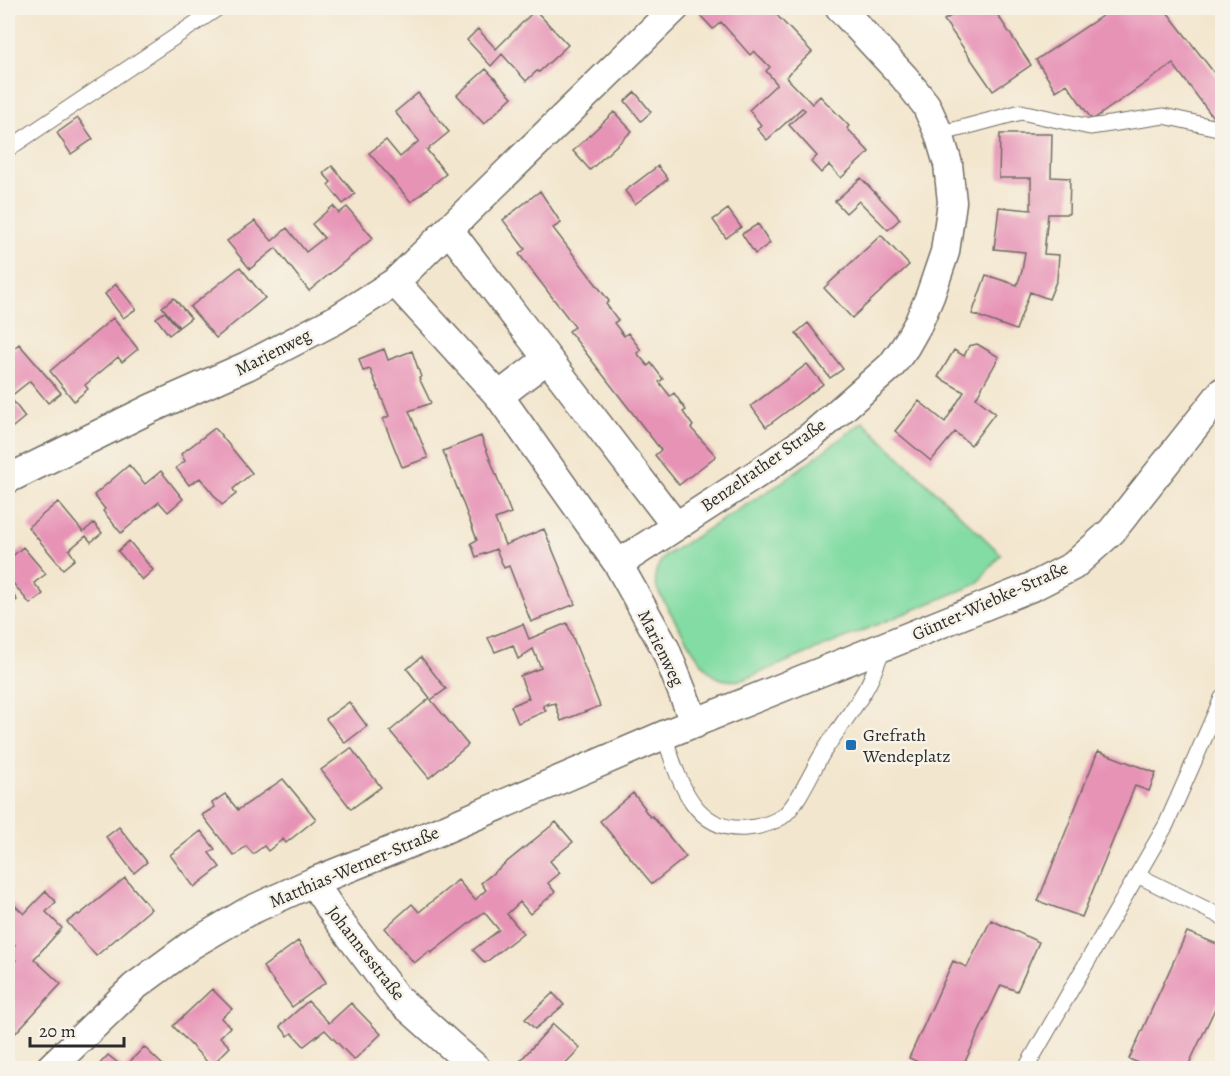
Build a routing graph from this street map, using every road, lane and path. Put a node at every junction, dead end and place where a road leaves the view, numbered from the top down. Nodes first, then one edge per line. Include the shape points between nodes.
1 (218, 8) edge
2 (675, 8) edge
3 (840, 8) edge
4 (1222, 129) edge
5 (939, 134) junction
6 (8, 149) edge
7 (449, 230) junction
8 (394, 282) junction
9 (547, 359) junction
10 (1222, 392) edge
11 (499, 396) junction
12 (8, 479) edge
13 (675, 525) junction
14 (618, 564) junction
15 (883, 648) junction
16 (1222, 698) edge
17 (695, 724) junction
18 (664, 735) junction
19 (1137, 875) junction
20 (314, 882) junction
21 (1222, 916) edge
22 (50, 1068) edge
23 (476, 1068) edge
24 (1026, 1068) edge

1 - 6 lane
2 - 7 street
3 - 5 street, Benzelrather Straße via 904,76 926,105
4 - 5 lane via 1164,116 1090,127 1021,112
5 - 13 street, Benzelrather Straße via 948,164 952,202 945,252 918,324 905,347 891,366 810,437
7 - 8 street
7 - 9 street
8 - 11 street, Marienweg
8 - 12 street, Marienweg via 337,319 257,360
9 - 11 street
9 - 13 street
10 - 15 street, Günter-Wiebke-Straße via 1112,531 1073,566
11 - 14 street, Marienweg
13 - 14 street, Benzelrather Straße
14 - 17 street, Marienweg via 665,648
15 - 17 street, Günter-Wiebke-Straße
15 - 18 lane via 866,688 801,792 783,816 759,827 735,829 706,818 678,780
16 - 19 lane via 1166,825
17 - 18 street, Matthias-Werner-Straße
18 - 20 street, Matthias-Werner-Straße
19 - 21 lane
19 - 24 lane
20 - 22 street, Matthias-Werner-Straße via 247,912 191,945 134,987
20 - 23 street, Johannesstraße via 396,997

